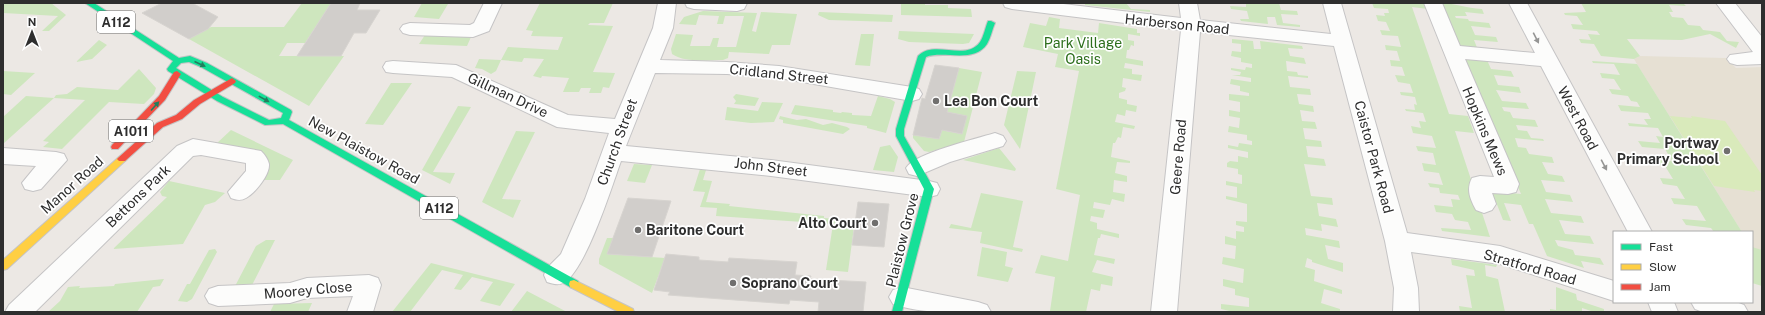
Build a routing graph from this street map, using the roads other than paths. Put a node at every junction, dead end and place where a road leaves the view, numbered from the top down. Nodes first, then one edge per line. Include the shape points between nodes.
1 (89, 3) edge
2 (494, 3) edge
3 (667, 3) edge
4 (678, 3) edge
5 (694, 3) edge
6 (738, 3) edge
7 (1012, 3) edge
8 (1188, 3) edge
9 (1332, 3) edge
10 (1433, 3) edge
11 (1518, 3) edge
12 (1724, 3) edge
13 (1044, 6) edge
14 (991, 23) dead end
15 (1191, 25) junction
16 (410, 29) dead end
17 (1342, 41) junction
18 (1762, 50) edge
19 (1452, 52) junction
20 (1762, 58) edge
21 (1737, 59) dead end
22 (1548, 60) junction
23 (178, 61) junction
24 (646, 66) junction
25 (393, 67) dead end
26 (177, 74) junction
27 (220, 74) junction
28 (232, 81) junction
29 (199, 86) junction
30 (189, 92) dead end
31 (211, 93) junction
32 (912, 94) junction
33 (164, 113) dead end
34 (197, 113) dead end
35 (230, 114) dead end
36 (253, 116) junction
37 (179, 117) junction
38 (284, 121) junction
39 (160, 125) junction
40 (622, 127) junction
41 (995, 141) dead end
42 (613, 153) junction
43 (108, 154) dead end
44 (3, 156) edge
45 (100, 166) dead end
46 (917, 168) junction
47 (33, 183) dead end
48 (248, 187) dead end
49 (929, 189) junction
50 (88, 190) junction
51 (1484, 204) dead end
52 (1639, 231) edge
53 (1397, 241) junction
54 (3, 266) edge
55 (556, 275) junction
56 (1613, 291) edge
57 (218, 296) dead end
58 (1707, 303) edge
59 (899, 305) edge
60 (18, 312) edge
61 (360, 312) edge
62 (627, 312) edge
63 (978, 312) edge
64 (1164, 312) edge
65 (1406, 312) edge
66 (1735, 312) edge

1 - 23 main road, A112
2 - 16 street via 482,27 474,31
3 - 4 street
3 - 24 street, Church Street via 663,28
5 - 6 street
7 - 13 street, Harberson Road
8 - 15 street, Geere Road
9 - 17 street, Caistor Park Road
10 - 19 street, Hopkins Mews
11 -> 22 street, West Road
12 - 18 street
13 - 15 street, Harberson Road
14 - 32 main road, Plaistow Grove via 982,46 974,50 925,53
15 - 17 street, Harberson Road
15 - 64 street, Geere Road
17 - 53 street, Caistor Park Road
19 - 22 street
19 - 51 street, Hopkins Mews via 1508,184 1480,184
20 - 21 street
22 -> 52 street, West Road
23 - 26 main road, A1011 via 171,69
23 -> 27 main road, A112 via 190,60
24 - 32 street, Cridland Street via 779,72
24 - 40 street, Church Street
25 - 40 street, Gillman Drive via 456,71 564,122
26 - 29 main road, New Plaistow Road / A112
43 -> 26 main road, A1011 via 162,98
27 - 28 main road, A112
27 - 29 main road
28 - 31 main road, Manor Road / A1011
28 -> 38 main road, A112 via 288,112
29 - 30 main road
29 - 31 main road, New Plaistow Road / A112
31 - 36 main road, New Plaistow Road / A112
31 - 37 main road, Manor Road / A1011
32 - 46 main road, Plaistow Grove via 900,136
33 - 39 main road, Manor Road / A1011
34 - 37 main road, A1011
35 - 36 main road
36 - 38 main road, New Plaistow Road / A112 via 268,123
37 - 39 main road, Manor Road / A1011
38 - 55 main road, New Plaistow Road / A112
39 - 50 main road, Manor Road / A1011
40 - 42 street, Church Street
41 - 46 street via 942,157
42 - 49 street, John Street via 765,166
42 - 55 street, Church Street via 571,259
44 - 47 street via 64,160
45 - 50 main road, A1011
46 - 49 main road, Plaistow Grove
48 - 60 street, Bettons Park via 259,166 254,156 201,146 185,151
49 - 59 main road, Plaistow Grove
50 - 54 main road, Manor Road / A1011
53 - 56 street, Stratford Road via 1500,255
53 - 65 street, Caistor Park Road via 1406,288
55 - 62 main road, A112
57 - 61 street, Moorey Close via 290,293 307,288 369,285
58 - 66 street
59 - 63 street

